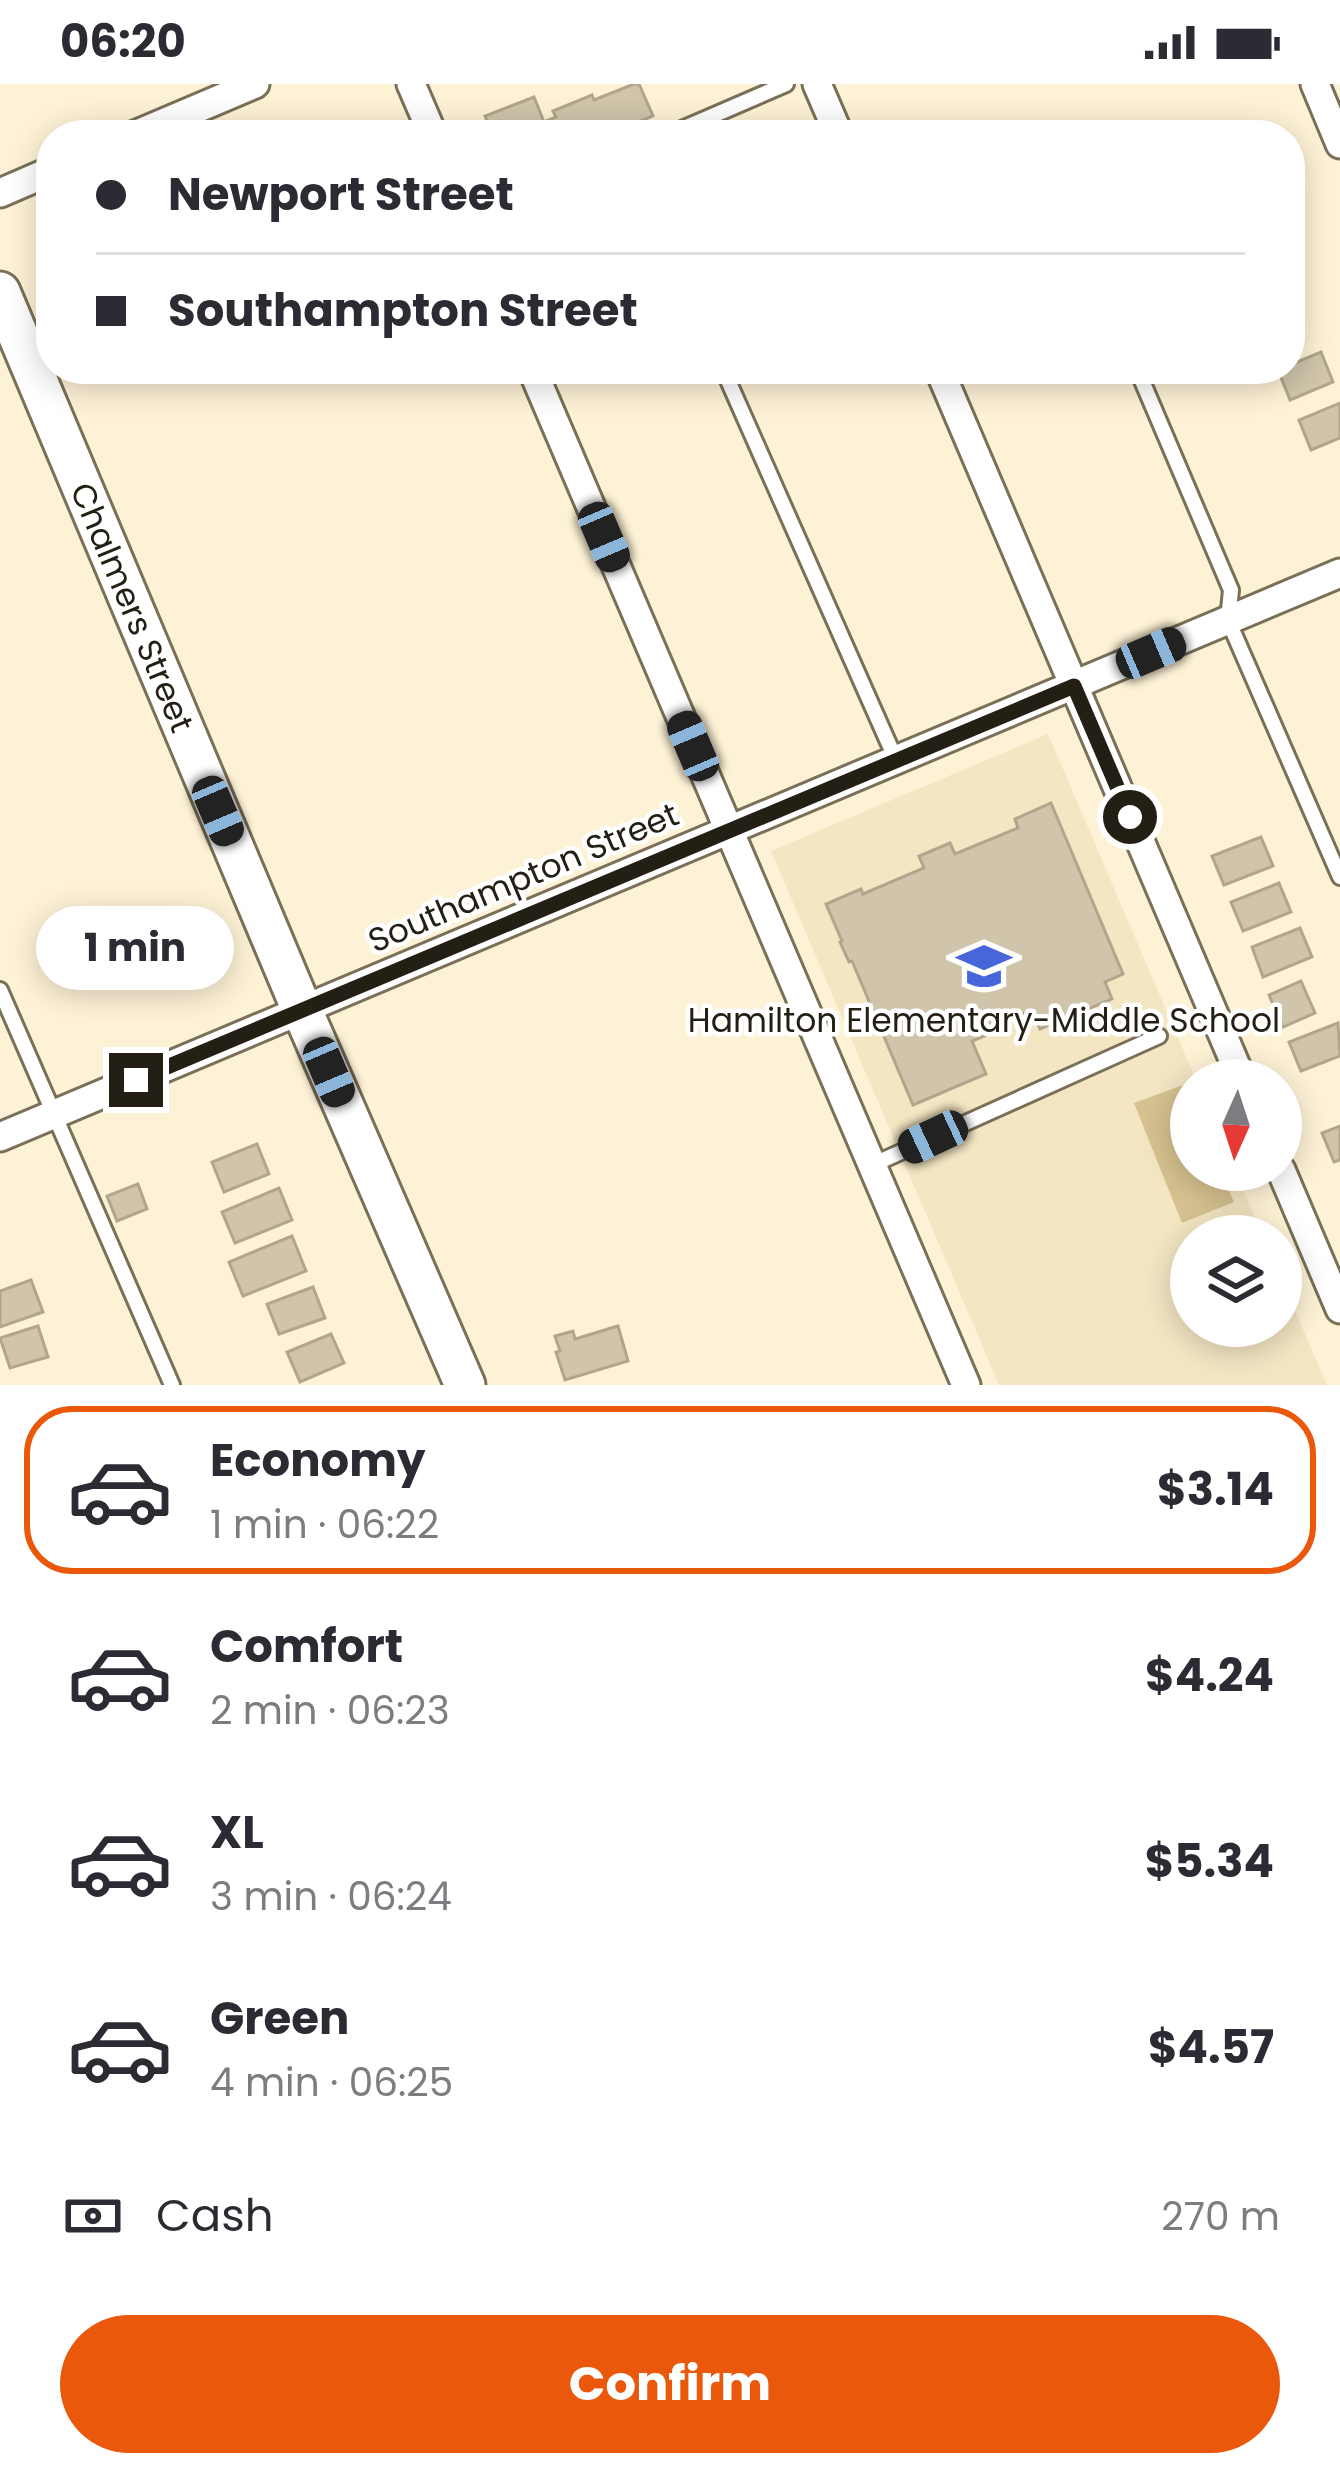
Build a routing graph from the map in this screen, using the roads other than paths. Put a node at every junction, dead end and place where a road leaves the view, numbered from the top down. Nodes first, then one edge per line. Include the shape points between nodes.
1 (255, 84) edge
2 (411, 84) edge
3 (786, 84) edge
4 (817, 84) edge
5 (1315, 84) edge
6 (170, 120) edge
7 (427, 120) edge
8 (703, 120) edge
9 (833, 120) edge
10 (1340, 143) edge
11 (36, 177) edge
12 (0, 193) edge
13 (0, 292) edge
14 (36, 378) edge
15 (39, 384) edge
16 (538, 384) edge
17 (730, 384) edge
18 (945, 384) edge
19 (1143, 384) edge
20 (1340, 573) edge
21 (1228, 620) junction
22 (1074, 686) junction
23 (896, 760) junction
24 (728, 830) junction
25 (1340, 877) edge
26 (0, 991) edge
27 (302, 1010) junction
28 (1159, 1036) dead end
29 (1233, 1059) edge
30 (53, 1114) junction
31 (0, 1137) edge
32 (872, 1165) junction
33 (1290, 1191) edge
34 (1340, 1309) edge
35 (172, 1385) edge
36 (465, 1385) edge
37 (966, 1385) edge

1 - 6 street
2 - 7 street
3 - 8 lane
4 - 9 street
5 - 10 street
11 - 12 street
13 - 14 street, Chalmers Street
15 - 27 street, Chalmers Street
16 - 24 street
17 - 23 lane
18 - 22 street
19 - 21 lane via 1231,590
20 - 21 street, Southampton Street
21 - 22 street, Southampton Street
21 - 25 lane
22 - 23 street, Southampton Street
22 - 29 street
23 - 24 street, Southampton Street
24 - 27 street, Southampton Street
24 - 32 street
26 - 30 lane
27 - 30 street, Southampton Street
27 - 36 street, Chalmers Street
28 - 32 lane
30 - 31 street, Southampton Street
30 - 35 lane
32 - 37 street
33 - 34 street

